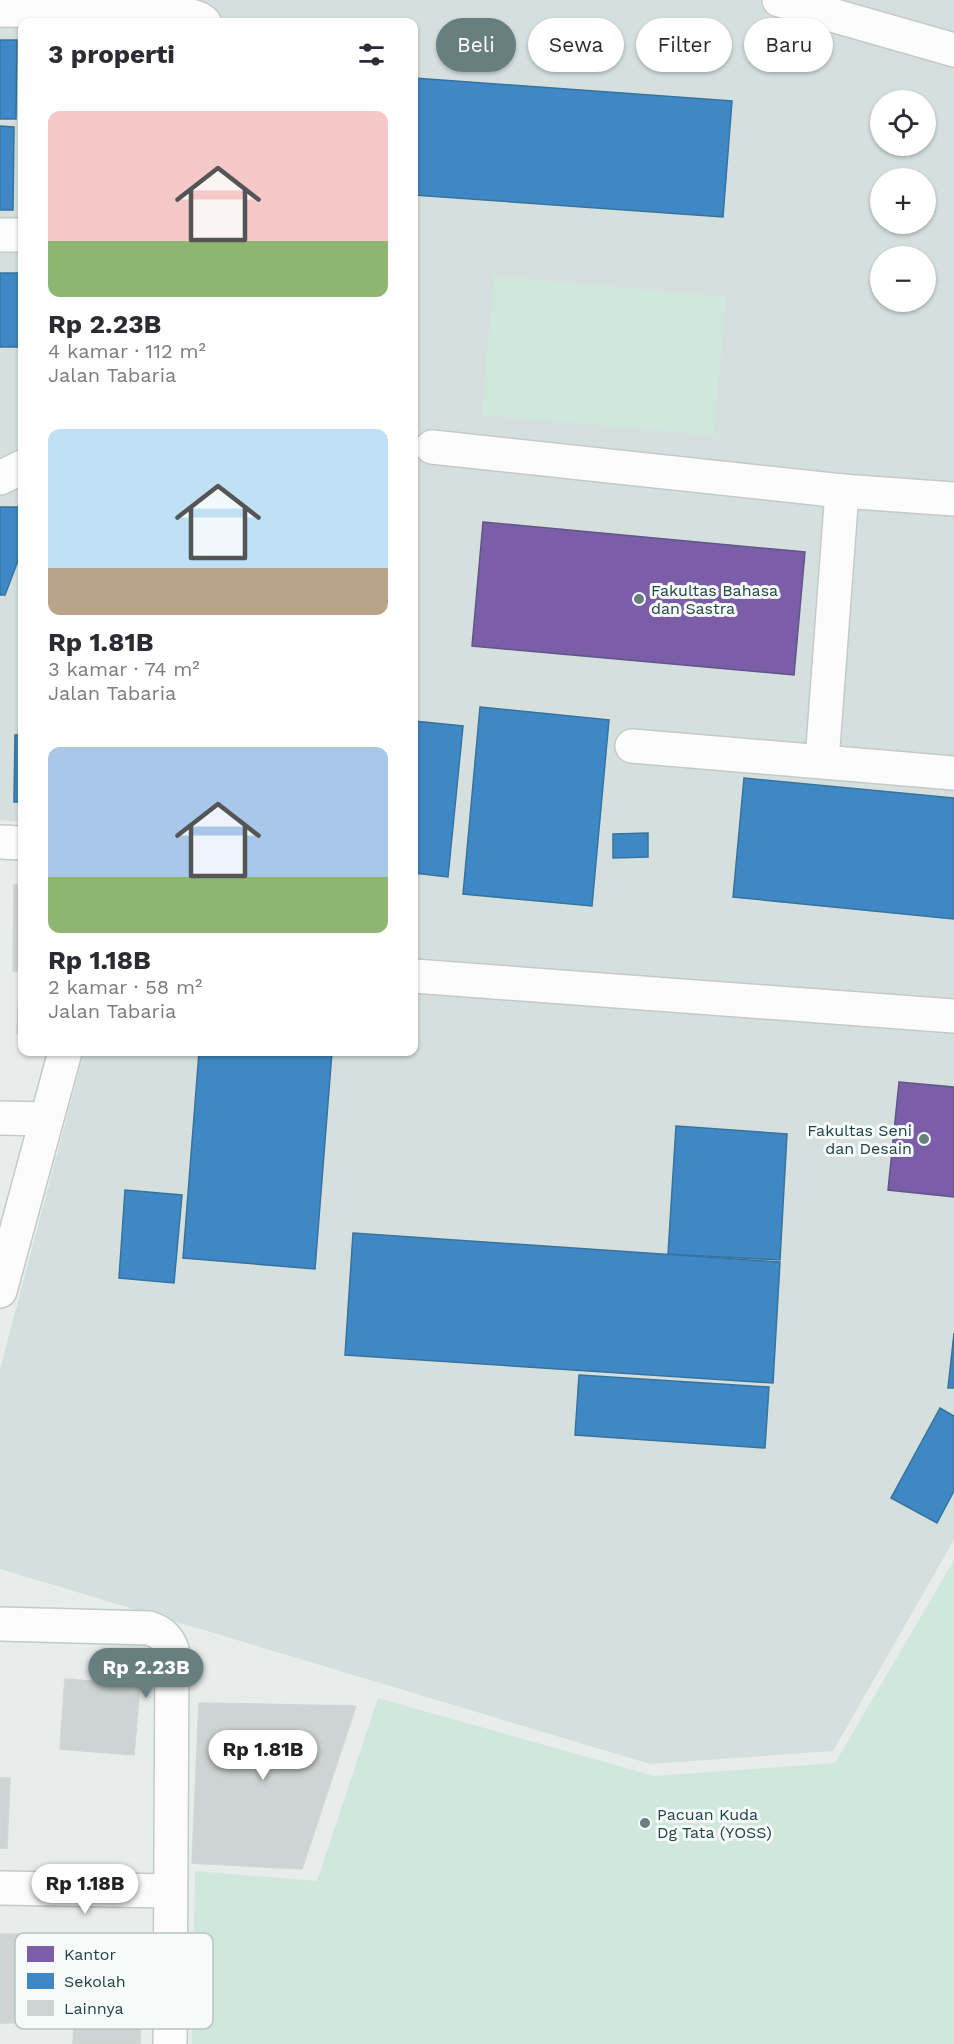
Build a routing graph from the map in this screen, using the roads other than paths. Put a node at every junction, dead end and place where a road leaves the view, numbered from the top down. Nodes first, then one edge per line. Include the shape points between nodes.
1 (779, 0) edge
2 (0, 10) edge
3 (198, 18) edge
4 (954, 50) edge
5 (0, 235) edge
6 (18, 235) edge
7 (432, 447) dead end
8 (18, 469) edge
9 (0, 477) edge
10 (842, 491) junction
11 (954, 499) edge
12 (632, 746) dead end
13 (822, 761) junction
14 (954, 773) edge
15 (0, 842) edge
16 (18, 843) edge
17 (418, 976) edge
18 (954, 1016) edge
19 (64, 1056) edge
20 (0, 1118) edge
21 (46, 1119) junction
22 (0, 1291) edge
23 (0, 1624) edge
24 (0, 1888) edge
25 (170, 1891) junction
26 (170, 1933) edge

1 - 4 street
2 - 3 street via 181,13
5 - 6 street
7 - 10 street
8 - 9 street
10 - 11 street
10 - 13 street
12 - 13 street
13 - 14 street
15 - 16 street
17 - 18 street
19 - 21 street
20 - 21 street
21 - 22 street
23 - 25 street via 149,1628 168,1639 172,1649
24 - 25 street
25 - 26 street

